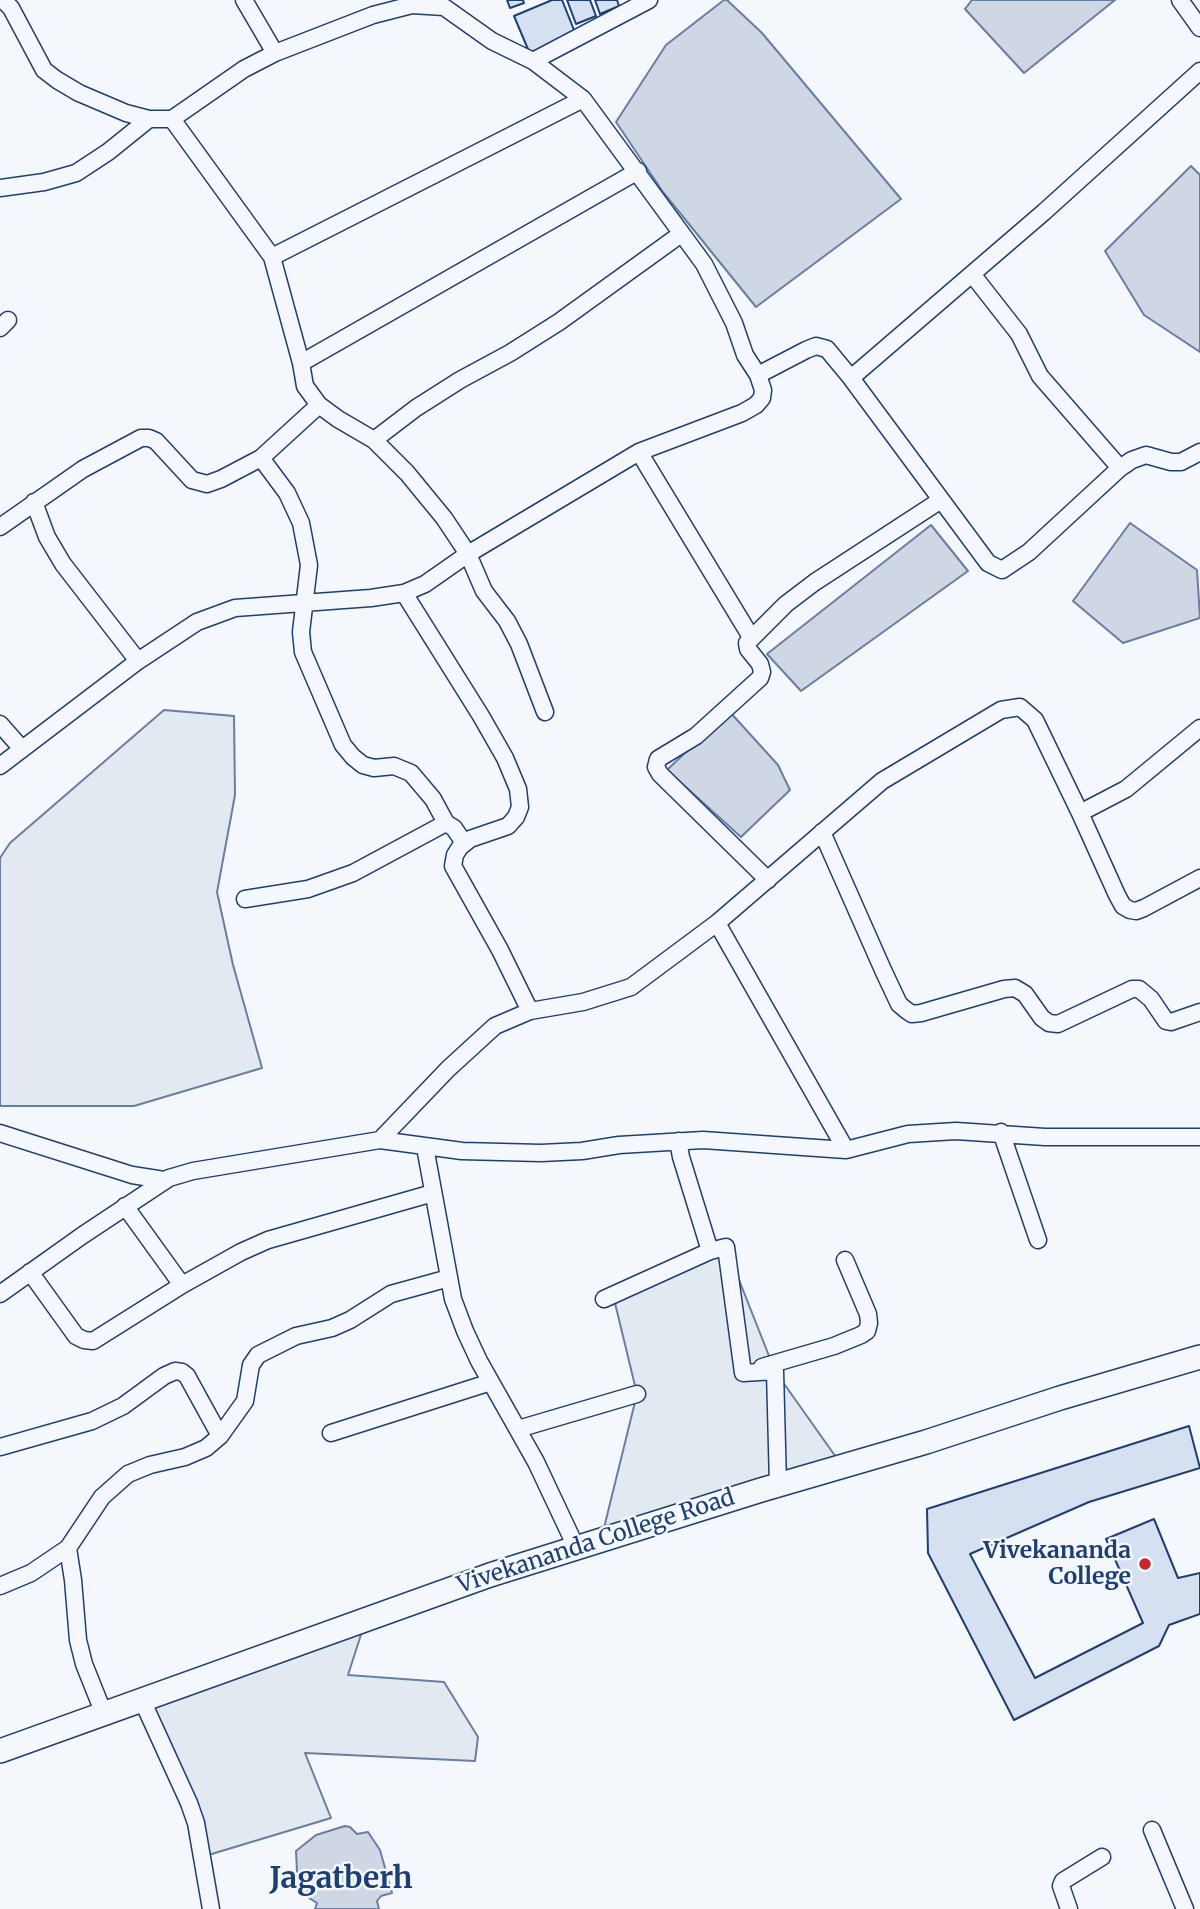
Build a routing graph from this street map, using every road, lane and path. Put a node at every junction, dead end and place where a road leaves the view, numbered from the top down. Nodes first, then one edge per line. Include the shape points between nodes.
1 (3, 0) edge
2 (244, 0) edge
3 (649, 0) edge
4 (1180, 0) edge
5 (447, 3) edge
6 (1200, 28) edge
7 (275, 53) junction
8 (533, 61) junction
9 (1200, 71) edge
10 (583, 99) junction
11 (149, 118) junction
12 (172, 119) junction
13 (638, 171) junction
14 (0, 188) edge
15 (681, 234) junction
16 (272, 257) junction
17 (972, 274) junction
18 (301, 363) junction
19 (758, 375) junction
20 (851, 378) junction
21 (319, 405) junction
22 (374, 440) junction
23 (639, 452) junction
24 (1200, 452) edge
25 (261, 458) junction
26 (1120, 468) junction
27 (941, 499) junction
28 (34, 502) junction
29 (0, 527) edge
30 (468, 554) junction
31 (404, 593) junction
32 (304, 603) junction
33 (751, 637) junction
34 (138, 661) junction
35 (545, 712) dead end
36 (0, 724) edge
37 (1200, 728) edge
38 (22, 749) junction
39 (0, 766) edge
40 (1080, 813) junction
41 (446, 824) junction
42 (822, 832) junction
43 (464, 843) junction
44 (1200, 878) edge
45 (768, 880) junction
46 (245, 899) dead end
47 (717, 923) junction
48 (530, 1011) junction
49 (1200, 1012) edge
50 (1001, 1132) junction
51 (0, 1133) edge
52 (1200, 1137) edge
53 (380, 1140) junction
54 (678, 1141) junction
55 (425, 1147) junction
56 (846, 1150) junction
57 (164, 1180) junction
58 (433, 1193) junction
59 (125, 1206) junction
60 (1038, 1240) dead end
61 (710, 1251) junction
62 (845, 1260) dead end
63 (30, 1272) junction
64 (449, 1278) junction
65 (182, 1285) junction
66 (0, 1294) edge
67 (604, 1299) dead end
68 (1200, 1357) edge
69 (743, 1373) junction
70 (491, 1382) junction
71 (637, 1394) dead end
72 (518, 1429) junction
73 (331, 1433) dead end
74 (220, 1436) junction
75 (0, 1447) edge
76 (778, 1485) junction
77 (68, 1548) junction
78 (576, 1548) junction
79 (0, 1586) edge
80 (142, 1700) junction
81 (104, 1714) junction
82 (0, 1751) edge
83 (1152, 1830) dead end
84 (1102, 1857) dead end
85 (211, 1909) edge
86 (1069, 1909) edge
87 (1185, 1909) edge

1 - 11 street via 44,70 79,93
2 - 7 street
3 - 8 street
4 - 6 street
5 - 7 street via 412,5 373,15
5 - 8 street via 492,41
7 - 12 street
8 - 10 street
9 - 17 street
10 - 13 street
10 - 16 street
11 - 12 street
11 - 14 street via 76,173 44,183
12 - 16 street
13 - 15 street
13 - 18 street
15 - 19 street via 720,292
15 - 22 street via 559,322 416,408
16 - 18 street
17 - 20 street
17 - 26 street via 1019,334 1040,376
18 - 21 street via 305,386
19 - 20 street via 817,346 827,349
19 - 23 street via 763,390 756,405
20 - 27 street
21 - 22 street
21 - 25 street
22 - 30 street via 437,509
23 - 30 street
23 - 33 street
24 - 26 street via 1181,462 1146,455
25 - 28 street via 207,484 192,480 156,442 141,438
25 - 32 street via 287,493 301,523 309,565
26 - 27 street via 1029,552 1002,570 988,563
27 - 33 street via 815,582
28 - 29 street
28 - 34 street via 63,564
30 - 31 street
30 - 35 street via 484,591 519,643
31 - 32 street
31 - 43 street via 481,716 519,789 520,807 508,826
32 - 34 street via 235,608 197,622
32 - 41 street via 303,652 343,745 363,765 394,766 411,773
33 - 45 street via 748,649 760,664 760,678 696,736 657,759 656,766
34 - 38 street
36 - 38 street
37 - 40 street via 1126,789
38 - 39 street
40 - 42 street via 1035,720 1020,707 1001,710 882,781
40 - 44 street via 1117,895 1129,910 1144,908
41 - 43 street
41 - 46 street via 353,873 307,889
42 - 45 street
42 - 49 street via 877,958 900,1003 912,1014 1015,988 1049,1023 1058,1024 1132,989 1151,999 1166,1021
43 - 48 street via 453,866
45 - 47 street
47 - 48 street via 631,987
47 - 56 street
48 - 53 street via 495,1026
50 - 52 street via 1057,1137
50 - 56 street via 908,1134
50 - 60 street
51 - 57 street via 132,1175
53 - 55 street
53 - 57 street via 192,1171
54 - 55 street via 541,1153
54 - 56 street
54 - 61 street
55 - 58 street
57 - 59 street
58 - 64 street
58 - 65 street via 268,1240
59 - 63 street
59 - 65 street
61 - 67 street
61 - 69 street via 726,1247
62 - 69 street via 867,1314 867,1331 834,1346
63 - 65 street via 76,1336 93,1341
63 - 66 street
64 - 70 street via 464,1331
64 - 74 street via 391,1294 350,1320 296,1336 258,1355 251,1365 245,1401
68 - 76 street, Vivekananda College Road
69 - 76 street via 775,1371
70 - 72 street
70 - 73 street
71 - 72 street
72 - 78 street
74 - 75 street via 187,1376 176,1371 92,1421
74 - 77 street via 185,1457 128,1474 102,1497
76 - 78 street, Vivekananda College Road
77 - 79 street via 31,1573
77 - 81 street via 78,1640
78 - 80 street, Vivekananda College Road
80 - 81 street, Vivekananda College Road
80 - 85 street via 192,1813
81 - 82 street, Vivekananda College Road
83 - 87 street
84 - 86 street via 1063,1881

